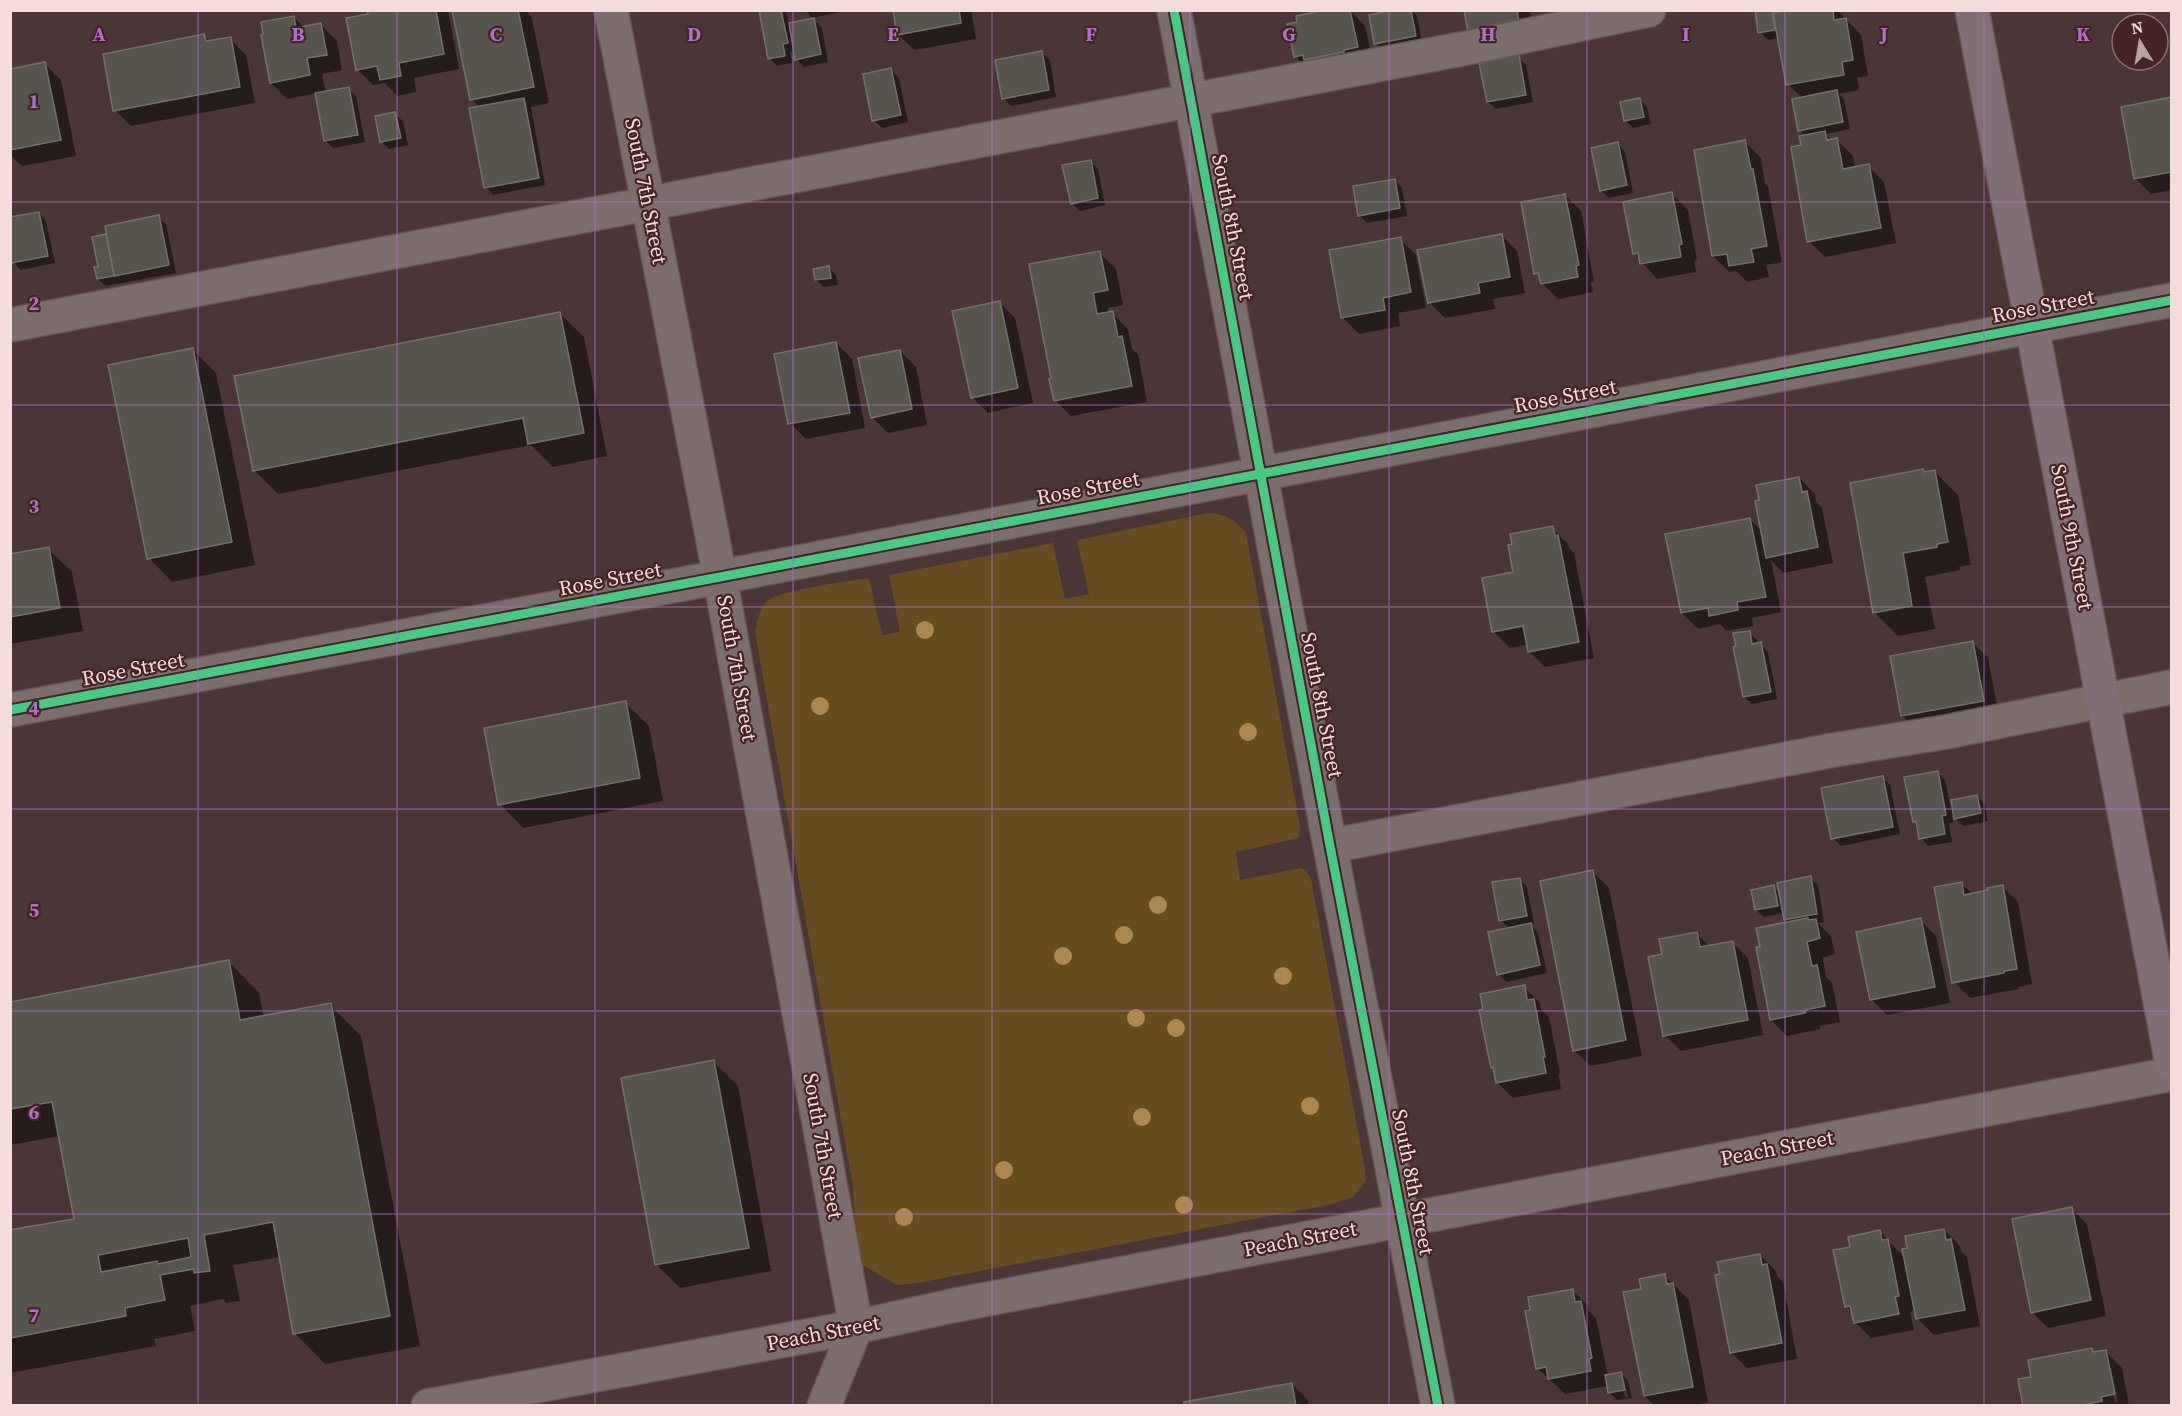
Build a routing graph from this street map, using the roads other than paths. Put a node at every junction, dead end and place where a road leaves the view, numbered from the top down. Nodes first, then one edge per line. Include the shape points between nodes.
1 (611, 10) edge
2 (1173, 10) edge
3 (1649, 10) edge
4 (1972, 10) edge
5 (1191, 100) junction
6 (649, 203) junction
7 (2172, 300) edge
8 (10, 325) edge
9 (2032, 327) junction
10 (1261, 474) junction
11 (720, 577) junction
12 (2172, 687) edge
13 (2103, 700) junction
14 (10, 710) edge
15 (1330, 846) junction
16 (2172, 1064) edge
17 (2172, 1074) edge
18 (1402, 1220) junction
19 (856, 1327) junction
20 (428, 1406) edge
21 (824, 1406) edge
22 (1438, 1406) edge

1 - 6 street, South 7th Street
2 - 5 street, South 8th Street
3 - 5 street
4 - 9 main road, South 9th Street
5 - 6 street
5 - 10 street, South 8th Street
6 - 8 street
6 - 11 street, South 7th Street
7 - 9 street, Rose Street
9 - 10 street, Rose Street
9 - 13 main road, South 9th Street
10 - 11 street, Rose Street
10 - 15 street, South 8th Street
11 - 14 street, Rose Street
11 - 19 street, South 7th Street
12 - 13 street
13 - 15 street
13 - 16 main road, South 9th Street
15 - 18 street, South 8th Street
17 - 18 street, Peach Street
18 - 19 street, Peach Street
18 - 22 street, South 8th Street
19 - 20 street, Peach Street
19 - 21 street

